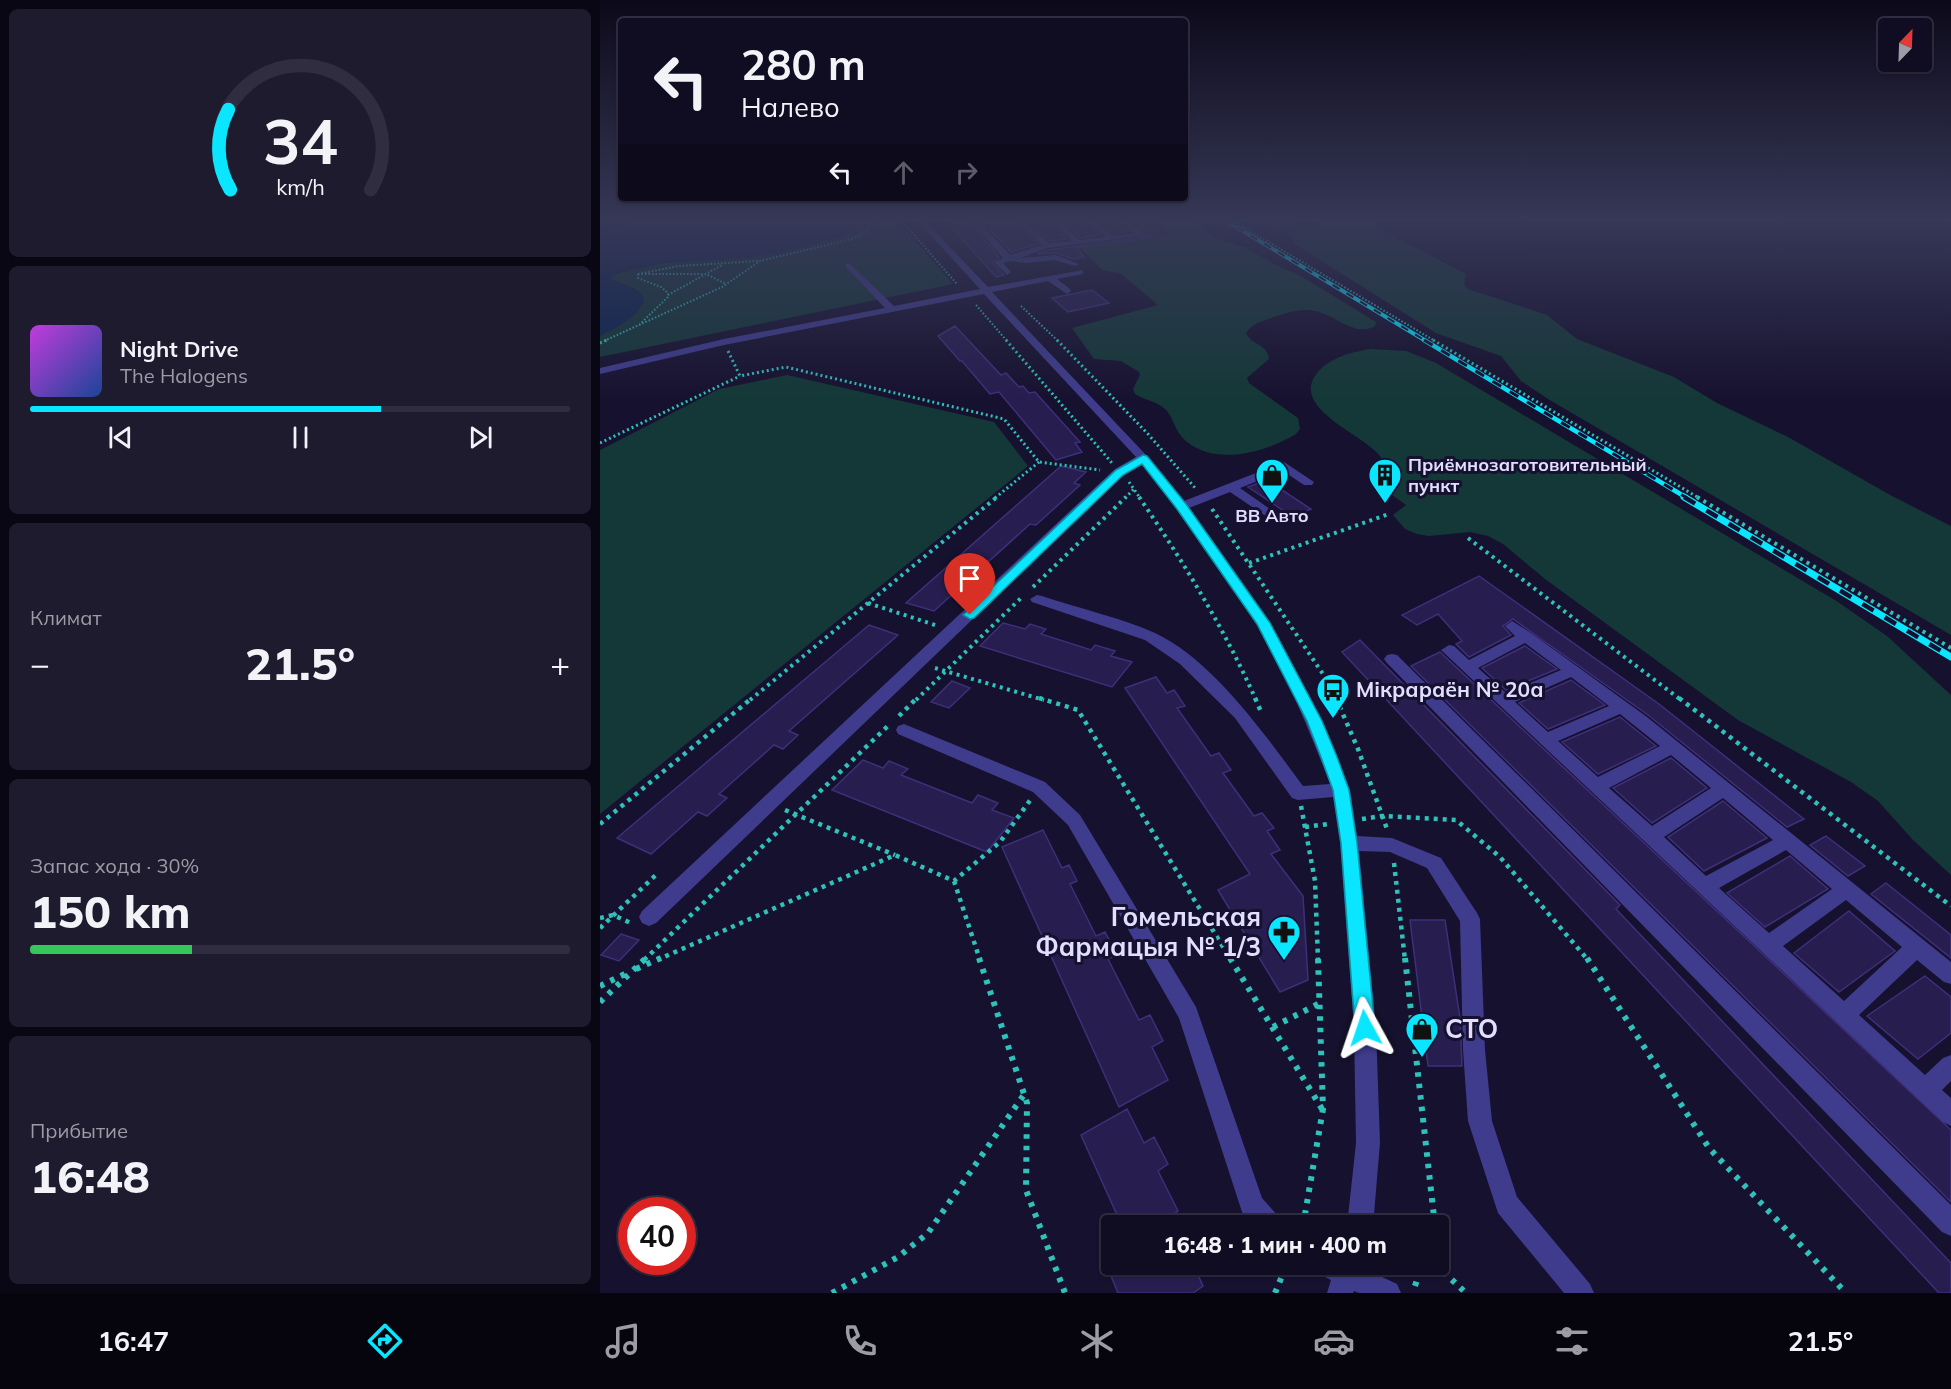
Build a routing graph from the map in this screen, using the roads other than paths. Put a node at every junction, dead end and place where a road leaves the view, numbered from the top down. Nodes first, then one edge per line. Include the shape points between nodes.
1 (863, 279) edge
2 (981, 279) edge
3 (1043, 279) edge
4 (1052, 279) edge
5 (991, 289) junction
6 (1067, 291) dead end
7 (892, 309) junction
8 (600, 371) edge
9 (1143, 458) junction
10 (1308, 482) dead end
11 (1230, 486) junction
12 (1182, 506) junction
13 (1273, 517) dead end
14 (1030, 595) road end
15 (1449, 650) dead end
16 (1392, 658) dead end
17 (1468, 667) junction
18 (1572, 670) junction
19 (1504, 700) junction
20 (1622, 707) junction
21 (904, 730) dead end
22 (1546, 739) junction
23 (1673, 747) junction
24 (1597, 786) junction
25 (1724, 789) junction
26 (1341, 790) junction
27 (1651, 836) junction
28 (1787, 841) junction
29 (1349, 843) junction
30 (1705, 886) junction
31 (1846, 889) junction
32 (650, 917) dead end
33 (1769, 945) junction
34 (1917, 947) junction
35 (1951, 975) edge
36 (1844, 1015) junction
37 (1951, 1066) edge
38 (1925, 1090) junction
39 (1951, 1114) edge
40 (1260, 1215) edge
41 (1361, 1215) edge
42 (1951, 1223) edge
43 (1343, 1275) edge
44 (1388, 1293) edge
45 (1581, 1293) edge

1 - 7 street
2 - 5 street
3 - 5 street
4 - 6 street
5 - 7 street
5 - 9 street
7 - 8 street
9 - 12 street
9 - 32 street via 1119,472
10 - 11 street via 1284,466
11 - 12 street
11 - 13 street
12 - 26 street via 1263,623 1314,721
14 - 26 street via 1150,637 1185,660 1240,714 1298,793
15 - 17 street
16 - 42 street
17 - 18 street via 1519,631
17 - 19 street
18 - 19 street
18 - 20 street
19 - 22 street
20 - 22 street
20 - 23 street
21 - 40 street via 1039,787 1074,820 1188,1014 1252,1206
22 - 24 street
23 - 24 street
23 - 25 street
24 - 27 street
25 - 27 street
25 - 28 street
26 - 29 street
27 - 30 street
28 - 30 street
28 - 31 street
29 - 41 street via 1365,1028 1368,1143
29 - 45 street via 1392,845 1434,864 1470,919 1480,1121 1507,1204
30 - 33 street
31 - 33 street
31 - 34 street
33 - 36 street
34 - 35 street
34 - 36 street
36 - 38 street
37 - 38 street
38 - 39 street
43 - 44 street

